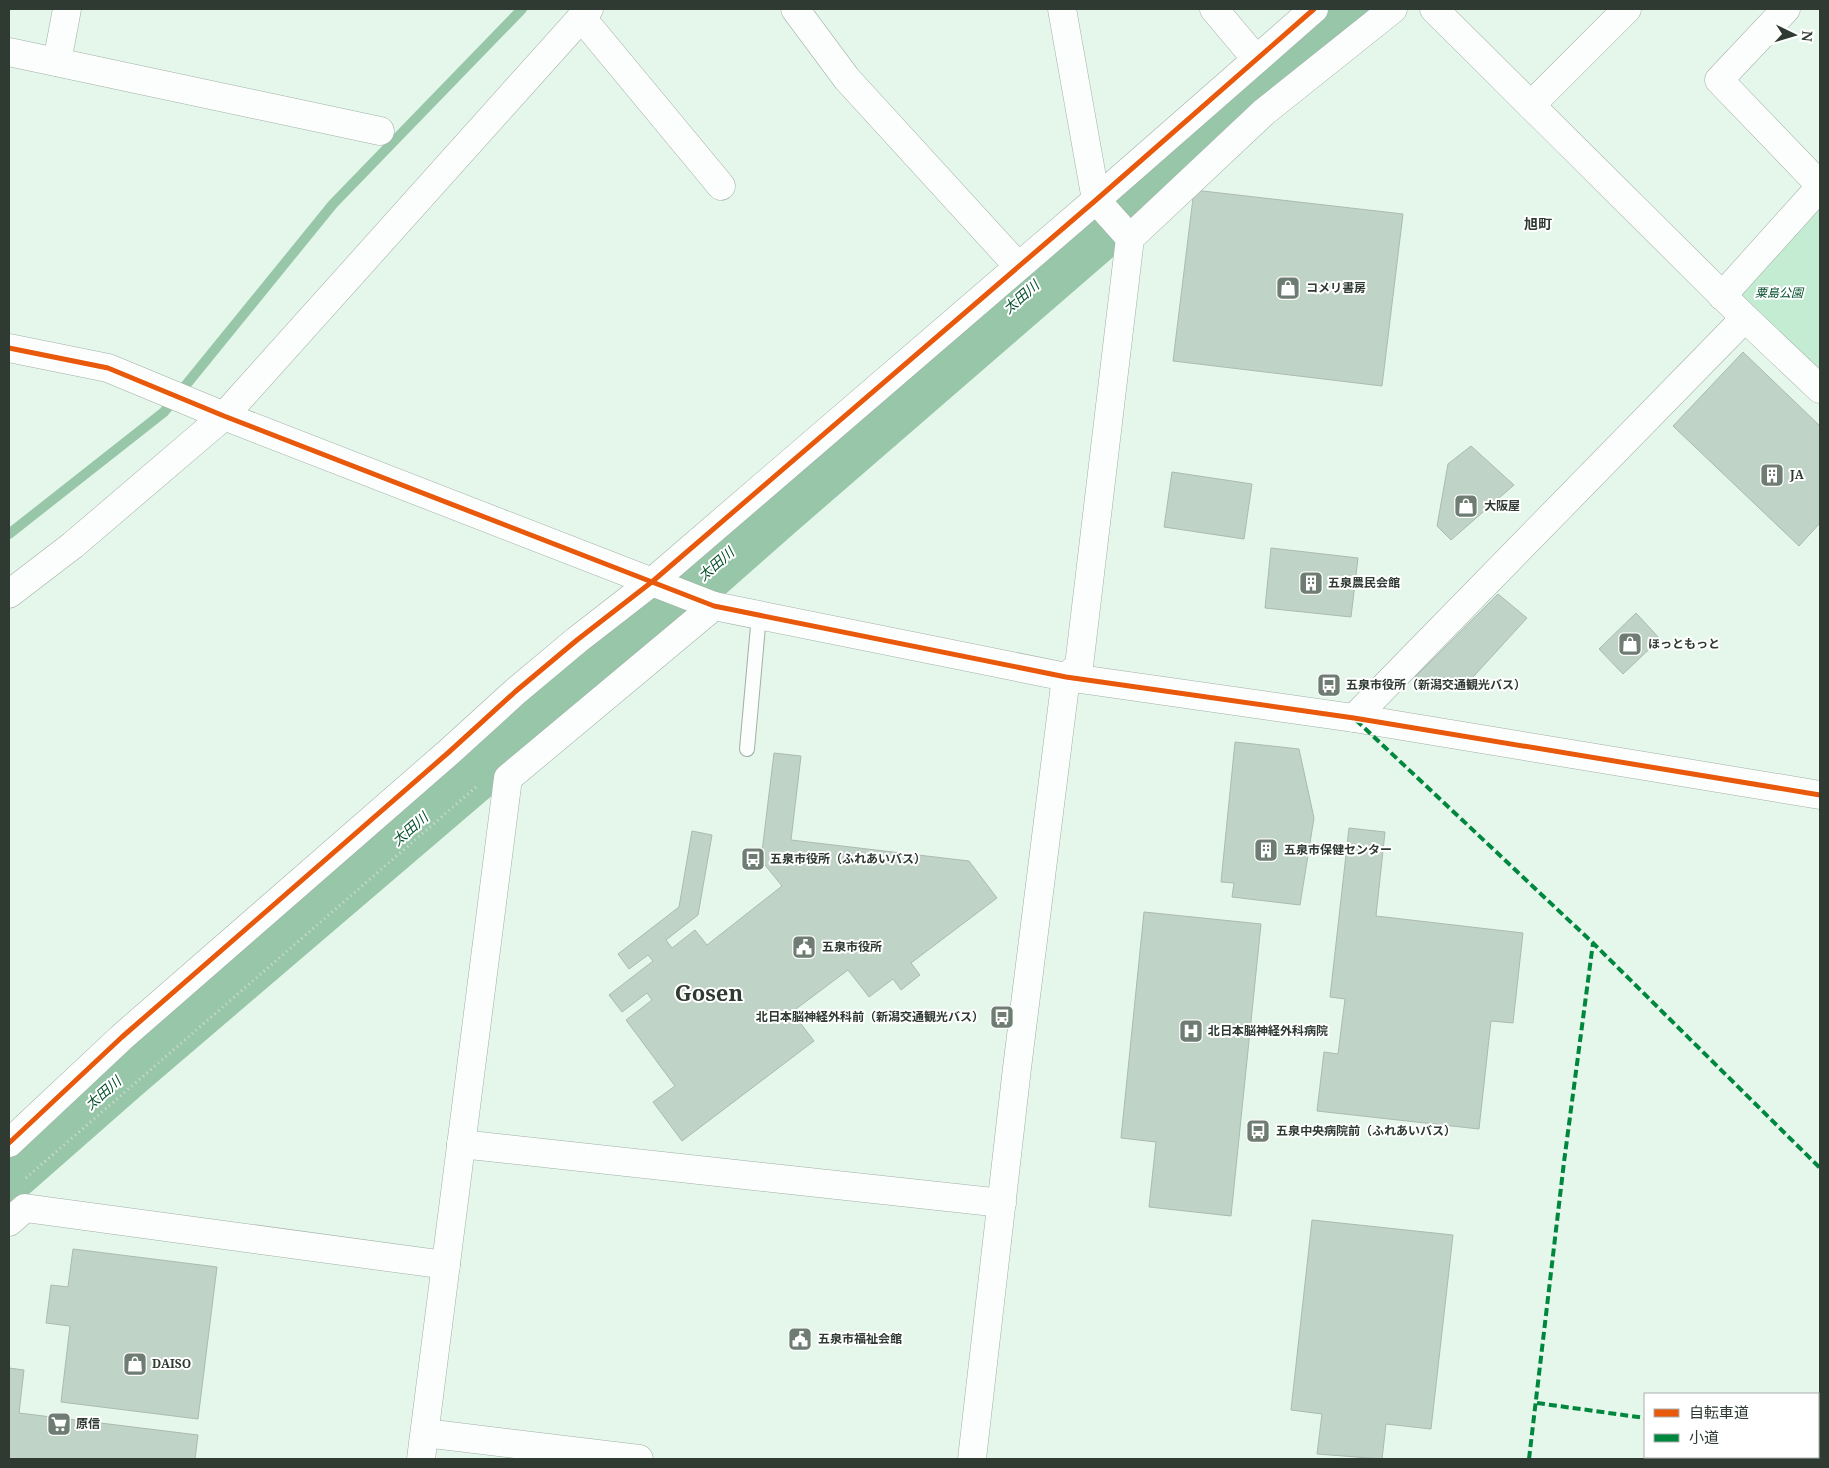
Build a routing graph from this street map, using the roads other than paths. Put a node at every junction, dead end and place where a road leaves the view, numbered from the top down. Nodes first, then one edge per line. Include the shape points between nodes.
1 (67, 9) edge
2 (795, 9) edge
3 (1062, 9) edge
4 (1214, 9) edge
5 (1314, 9) edge
6 (1393, 9) edge
7 (1434, 9) edge
8 (1627, 9) edge
9 (1786, 9) edge
10 (585, 13) edge
11 (9, 52) edge
12 (1256, 59) junction
13 (57, 62) junction
14 (1531, 105) junction
15 (380, 131) dead end
16 (721, 186) dead end
17 (1820, 186) edge
18 (1096, 200) junction
19 (1130, 238) junction
20 (1018, 266) junction
21 (1722, 296) junction
22 (1744, 318) junction
23 (9, 348) edge
24 (1820, 389) edge
25 (224, 416) junction
26 (653, 581) junction
27 (9, 594) edge
28 (714, 606) junction
29 (759, 614) junction
30 (1066, 677) junction
31 (1354, 718) junction
32 (747, 749) dead end
33 (1820, 795) edge
34 (9, 1143) edge
35 (461, 1144) junction
36 (1002, 1203) junction
37 (9, 1222) edge
38 (446, 1265) junction
39 (425, 1433) junction
40 (422, 1459) edge
41 (639, 1459) edge
42 (972, 1459) edge

1 - 13 street
2 - 20 street via 847,79
3 - 18 street
4 - 12 street
5 - 12 street
6 - 19 street via 1264,112
7 - 14 street
8 - 14 street
9 - 17 street via 1719,80
10 - 16 street
10 - 25 street
11 - 13 street
12 - 18 street
13 - 15 street
14 - 21 street
17 - 21 street
18 - 19 street
18 - 20 street
19 - 30 street via 1079,666
20 - 26 street
21 - 22 street
22 - 24 street
22 - 31 street
23 - 25 street via 108,368
25 - 26 street
25 - 27 street via 73,545
26 - 28 street
26 - 34 street via 516,692 122,1037
28 - 29 street
28 - 35 street via 508,778
29 - 30 street
29 - 32 lane
30 - 31 street
30 - 36 street
31 - 33 street
35 - 36 street
35 - 38 street
36 - 42 street
37 - 38 street via 25,1208
38 - 39 street
39 - 40 street
39 - 41 street

